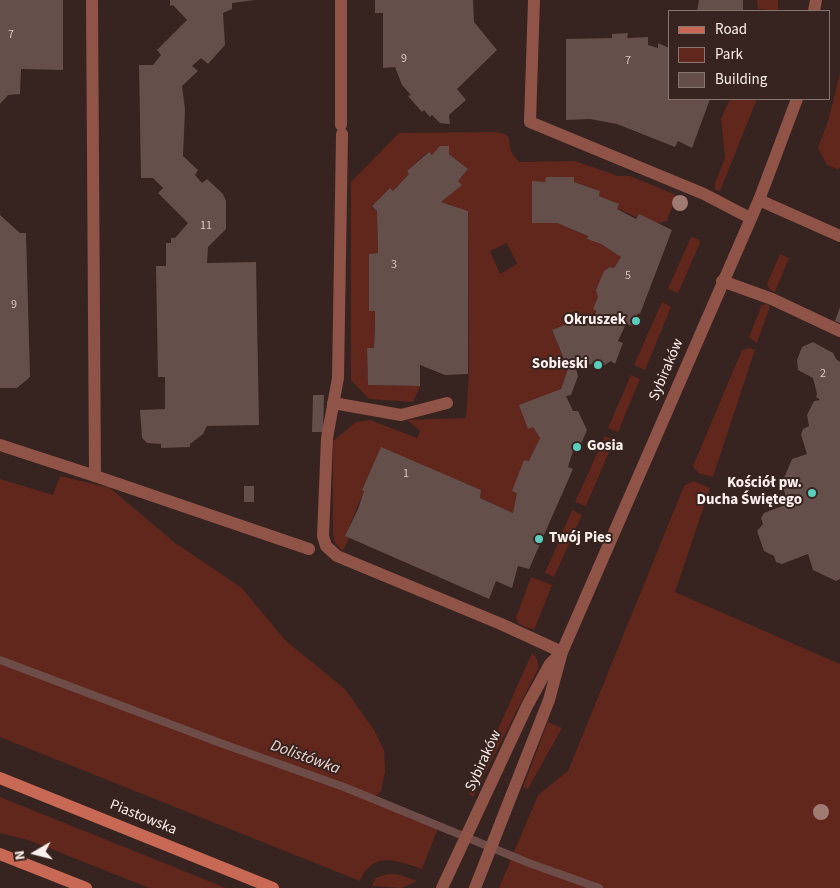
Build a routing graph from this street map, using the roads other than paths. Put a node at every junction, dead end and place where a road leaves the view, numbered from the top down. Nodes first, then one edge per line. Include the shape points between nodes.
1 (92, 0) edge
2 (341, 0) edge
3 (534, 0) edge
4 (798, 100) edge
5 (759, 200) junction
6 (750, 218) junction
7 (840, 236) edge
8 (722, 281) junction
9 (840, 331) edge
10 (333, 403) junction
11 (447, 403) dead end
12 (0, 445) edge
13 (95, 476) junction
14 (309, 549) dead end
15 (562, 652) junction
16 (0, 778) edge
17 (0, 854) edge
18 (86, 888) edge
19 (273, 888) edge
20 (442, 888) edge
21 (474, 888) edge

1 - 13 street
2 - 10 street via 338,378
3 - 6 street via 530,122 704,194
4 - 5 street, Sybiraków
5 - 6 street, Sybiraków
5 - 7 street
6 - 8 street, Sybiraków
8 - 9 street via 772,299
8 - 15 street, Sybiraków
10 - 11 street via 400,415
10 - 15 street via 327,438 323,536 326,546 337,556
12 - 13 street
13 - 14 street
15 - 20 street, Sybiraków via 550,664 532,698
15 - 21 street, Sybiraków via 549,700
16 - 19 main road, Piastowska
17 - 18 main road

